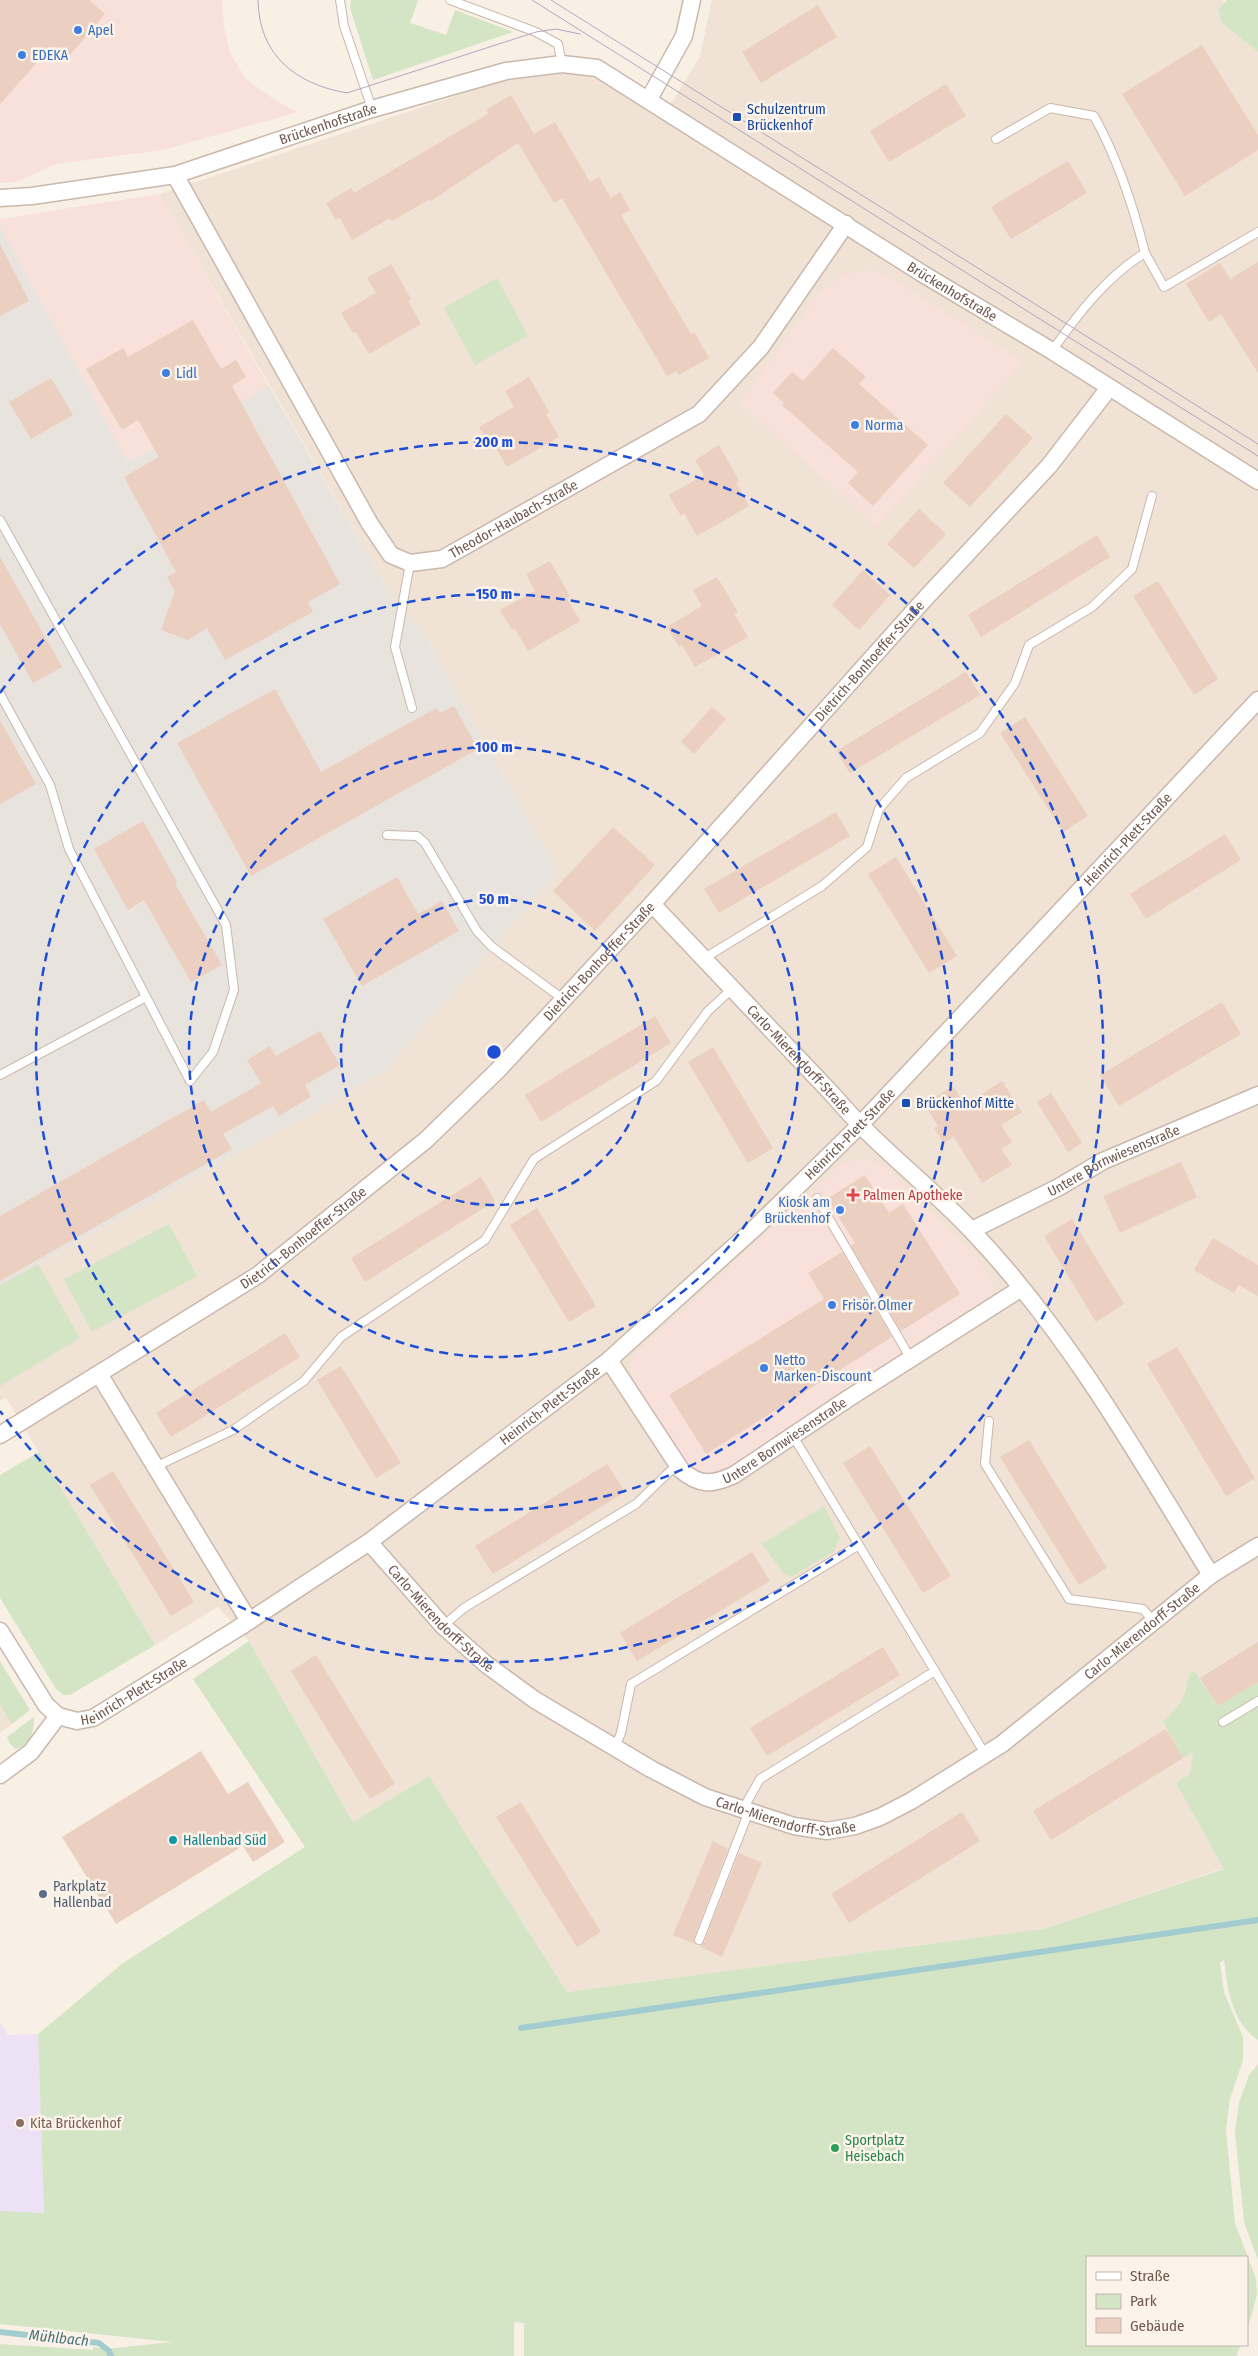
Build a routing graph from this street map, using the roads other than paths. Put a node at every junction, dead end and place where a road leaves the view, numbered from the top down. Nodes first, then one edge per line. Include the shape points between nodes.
1 (340, 0) edge
2 (450, 0) edge
3 (692, 0) edge
4 (562, 64) junction
5 (649, 99) junction
6 (372, 109) junction
7 (996, 139) dead end
8 (175, 175) junction
9 (0, 198) edge
10 (846, 224) junction
11 (1258, 232) edge
12 (1144, 252) junction
13 (1052, 351) junction
14 (1109, 388) junction
15 (1258, 481) edge
16 (1152, 496) dead end
17 (0, 520) edge
18 (410, 563) junction
19 (0, 694) edge
20 (1258, 700) edge
21 (412, 708) dead end
22 (387, 835) dead end
23 (652, 904) junction
24 (703, 958) junction
25 (732, 989) junction
26 (146, 997) junction
27 (563, 999) junction
28 (0, 1075) edge
29 (1258, 1095) edge
30 (859, 1126) junction
31 (817, 1198) dead end
32 (972, 1230) junction
33 (1020, 1289) junction
34 (609, 1360) junction
35 (911, 1360) junction
36 (99, 1374) junction
37 (989, 1421) dead end
38 (0, 1435) edge
39 (793, 1436) junction
40 (678, 1466) junction
41 (155, 1467) junction
42 (369, 1542) junction
43 (859, 1545) junction
44 (1258, 1546) edge
45 (1211, 1574) junction
46 (249, 1621) junction
47 (1154, 1622) junction
48 (443, 1626) junction
49 (0, 1631) edge
50 (935, 1670) junction
51 (1258, 1701) edge
52 (58, 1716) junction
53 (1223, 1722) dead end
54 (615, 1747) junction
55 (985, 1754) junction
56 (0, 1775) edge
57 (746, 1810) junction
58 (699, 1940) dead end

1 - 6 lane via 344,26
2 - 4 lane via 536,32 558,44
3 - 5 street via 684,36
4 - 5 street, Brückenhofstraße via 598,68
4 - 6 street, Brückenhofstraße via 506,71
5 - 10 street, Brückenhofstraße
6 - 8 street, Brückenhofstraße
7 - 12 lane via 1050,108 1094,116 1120,170
8 - 9 street, Brückenhofstraße
8 - 18 street via 370,524 392,555
10 - 13 street, Brückenhofstraße
10 - 18 street, Theodor-Haubach-Straße via 761,347 699,414 442,559
11 - 12 lane via 1164,287
12 - 13 lane via 1084,307
13 - 14 street, Brückenhofstraße
14 - 15 street, Brückenhofstraße
14 - 23 street, Dietrich-Bonhoeffer-Straße via 1049,466
16 - 24 lane via 1132,569 1092,607 1029,645 1015,683 980,733 906,778 879,809 867,847 822,886
17 - 26 lane via 226,925 234,990 213,1052 190,1080
18 - 21 lane via 395,647
19 - 26 lane via 50,785 69,849
20 - 30 street, Heinrich-Plett-Straße
22 - 27 lane via 417,836 477,931
23 - 24 street, Carlo-Mierendorff-Straße
23 - 27 street, Dietrich-Bonhoeffer-Straße
24 - 25 street, Carlo-Mierendorff-Straße
25 - 30 street, Carlo-Mierendorff-Straße
25 - 41 lane via 708,1010 656,1080 534,1159 485,1240 341,1336 304,1381 233,1430
26 - 28 lane
27 - 36 street, Dietrich-Bonhoeffer-Straße via 498,1070 426,1140 333,1217 258,1275
29 - 32 street, Untere Bornwiesenstraße via 1103,1161 1060,1187
30 - 32 street, Carlo-Mierendorff-Straße
30 - 34 street, Heinrich-Plett-Straße via 758,1225
31 - 35 lane
32 - 33 street, Carlo-Mierendorff-Straße
33 - 35 street, Untere Bornwiesenstraße
33 - 45 street, Carlo-Mierendorff-Straße via 1076,1361
34 - 40 street, Untere Bornwiesenstraße
34 - 42 street, Heinrich-Plett-Straße
35 - 39 street, Untere Bornwiesenstraße
36 - 38 street, Dietrich-Bonhoeffer-Straße
36 - 41 street
37 - 47 lane via 984,1464 1070,1600 1143,1609
39 - 40 street, Untere Bornwiesenstraße via 734,1475 717,1482 693,1480
39 - 43 lane
40 - 48 lane via 636,1504 464,1608
41 - 46 street
42 - 46 street, Heinrich-Plett-Straße
42 - 48 street, Carlo-Mierendorff-Straße
43 - 50 lane
43 - 54 lane via 631,1684
44 - 45 street, Carlo-Mierendorff-Straße
45 - 47 street, Carlo-Mierendorff-Straße
46 - 52 street, Heinrich-Plett-Straße via 93,1718 77,1721
47 - 55 street, Carlo-Mierendorff-Straße via 1041,1714
48 - 54 street, Carlo-Mierendorff-Straße via 487,1665 535,1700
49 - 52 street via 46,1705
50 - 55 lane
50 - 57 lane via 760,1780
51 - 53 lane
52 - 56 street, Heinrich-Plett-Straße via 31,1752
54 - 57 street, Carlo-Mierendorff-Straße via 705,1797
55 - 57 street, Carlo-Mierendorff-Straße via 911,1801 855,1826 827,1831 794,1826
57 - 58 lane

